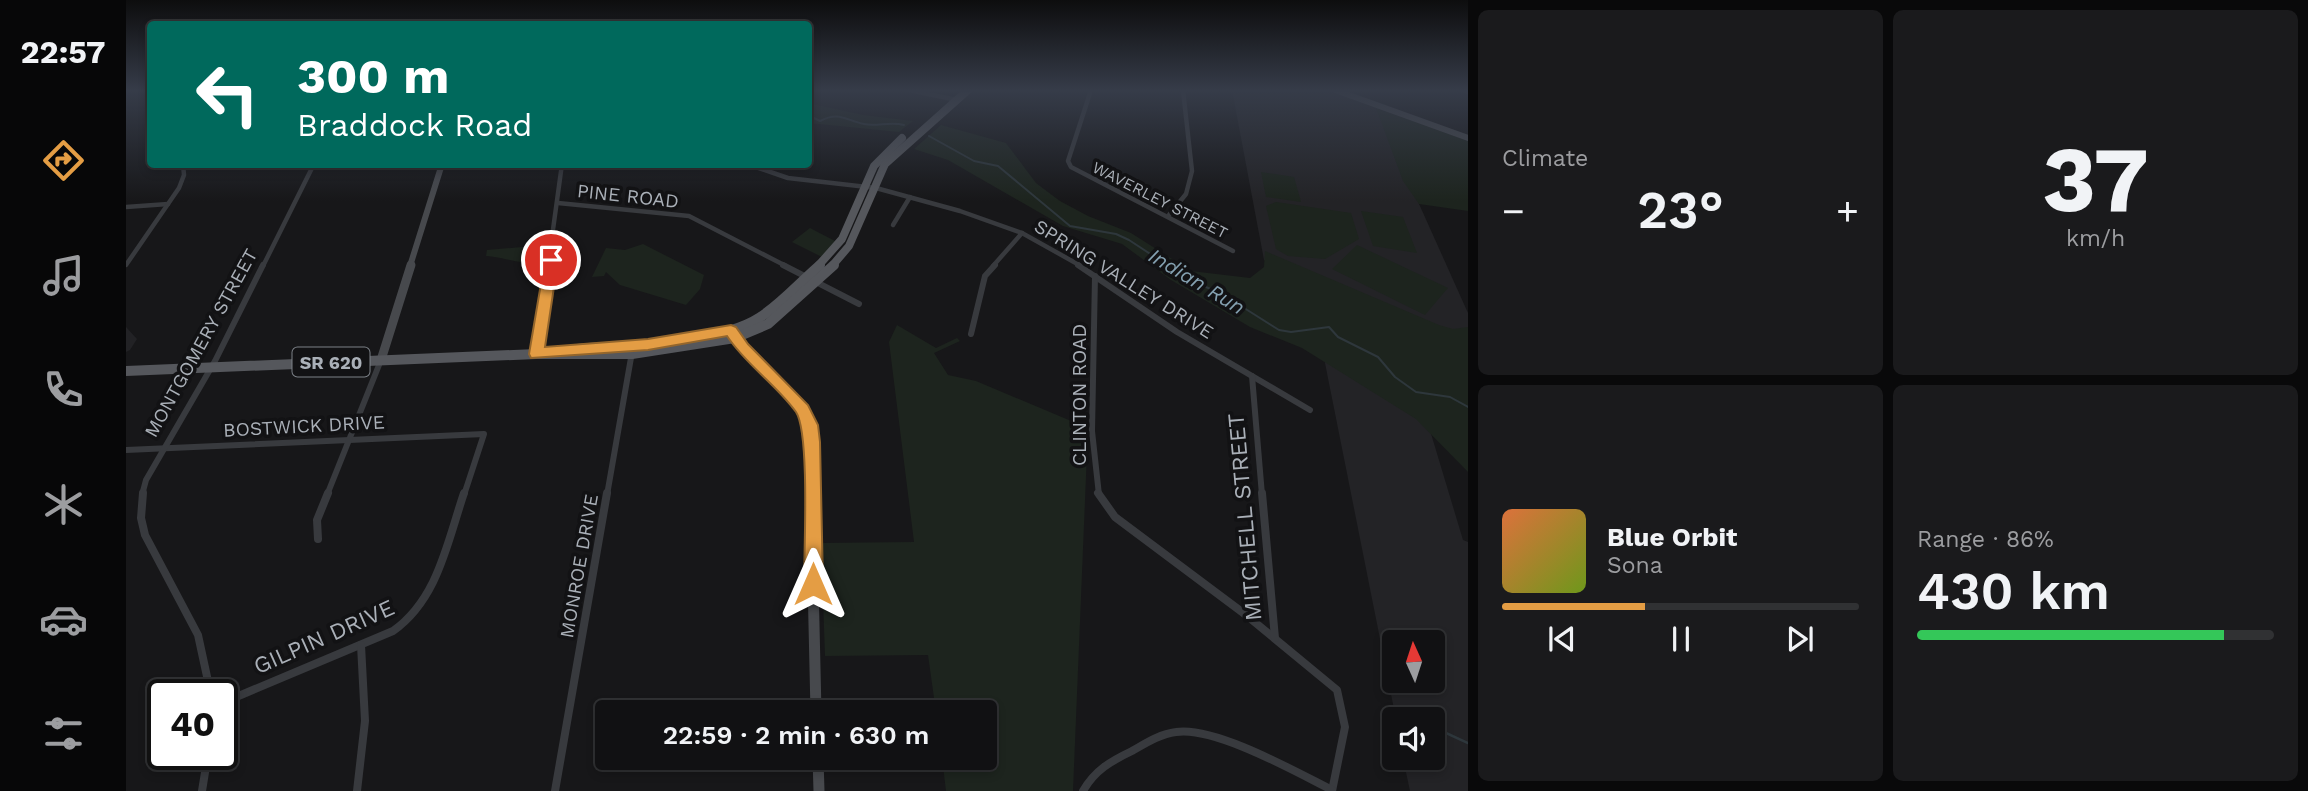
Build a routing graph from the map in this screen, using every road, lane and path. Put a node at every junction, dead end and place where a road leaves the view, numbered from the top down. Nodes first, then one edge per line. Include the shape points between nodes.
1 (923, 127) edge
2 (1079, 127) edge
3 (1187, 127) edge
4 (1437, 127) edge
5 (1468, 138) edge
6 (183, 168) edge
7 (312, 168) edge
8 (441, 168) edge
9 (562, 168) edge
10 (759, 168) edge
11 (869, 186) junction
12 (910, 197) junction
13 (558, 203) junction
14 (168, 204) junction
15 (126, 207) edge
16 (1169, 215) junction
17 (893, 225) dead end
18 (1023, 233) junction
19 (1233, 250) dead end
20 (126, 265) edge
21 (1096, 276) junction
22 (810, 281) junction
23 (859, 304) dead end
24 (733, 334) junction
25 (971, 334) dead end
26 (632, 350) junction
27 (536, 354) junction
28 (381, 360) junction
29 (212, 367) junction
30 (126, 371) edge
31 (1252, 376) junction
32 (1310, 410) dead end
33 (484, 434) joint
34 (349, 440) junction
35 (163, 448) junction
36 (126, 450) edge
37 (318, 539) dead end
38 (1275, 638) junction
39 (361, 645) junction
40 (208, 679) edge
41 (238, 696) edge
42 (816, 700) edge
43 (205, 770) edge
44 (818, 770) edge
45 (202, 791) edge
46 (357, 791) edge
47 (555, 791) edge
48 (819, 791) edge
49 (1083, 791) edge
50 (1332, 791) edge

1 - 11 main road, SR 620 via 890,157
2 - 16 street, WAVERLEY STREET via 1068,161 1076,172
3 - 16 street via 1192,171 1186,194
4 - 5 street
6 - 14 street via 183,180
7 - 29 street, MONTGOMERY STREET
8 - 28 street
9 - 13 street
10 - 11 street, SPRING VALLEY DRIVE via 788,178
11 - 12 street, SPRING VALLEY DRIVE
11 - 22 main road, SR 620 via 836,248
12 - 17 street
12 - 18 street, SPRING VALLEY DRIVE
13 - 22 street, PINE ROAD via 689,216
13 - 27 street
14 - 15 street
14 - 20 street
16 - 19 street, WAVERLEY STREET
18 - 21 street, SPRING VALLEY DRIVE
18 - 25 street via 985,276
21 - 31 street, SPRING VALLEY DRIVE
21 - 38 street, CLINTON ROAD via 1092,431 1100,499 1115,517
22 - 23 street, PINE ROAD
22 - 24 main road, SR 620 via 768,324
24 - 26 main road, SR 620
24 - 42 street via 797,402 810,425
26 - 27 main road, SR 620
26 - 47 street, MONROE DRIVE
27 - 28 main road, SR 620
28 - 29 main road, SR 620
28 - 34 street
29 - 30 main road, SR 620
29 - 35 street, MONTGOMERY STREET
31 - 32 street, SPRING VALLEY DRIVE
31 - 38 street, MITCHELL STREET
33 - 34 street, BOSTWICK DRIVE
33 - 39 street, GILPIN DRIVE via 427,601 405,624
34 - 35 street, BOSTWICK DRIVE
34 - 37 street via 317,520
35 - 36 street, BOSTWICK DRIVE
35 - 40 street, MONTGOMERY STREET via 143,485 139,524 197,631
38 - 50 street, MITCHELL STREET via 1329,681 1342,699 1345,722
39 - 41 street, GILPIN DRIVE
39 - 46 street via 365,721
43 - 45 street
44 - 48 street
49 - 50 street via 1108,761 1184,730 1208,735

